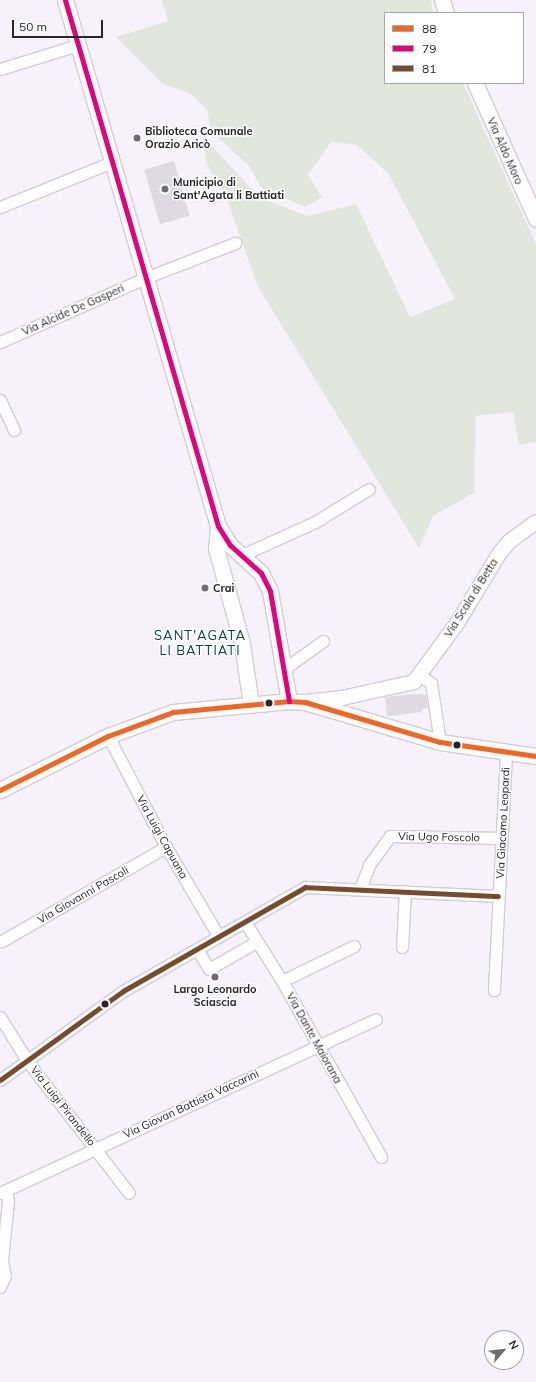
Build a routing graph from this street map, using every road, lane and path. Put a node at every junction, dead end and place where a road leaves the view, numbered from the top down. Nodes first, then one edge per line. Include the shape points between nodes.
1 (65, 0) edge
2 (442, 0) edge
3 (446, 12) edge
4 (78, 45) junction
5 (0, 69) edge
6 (475, 84) edge
7 (112, 162) junction
8 (0, 207) edge
9 (536, 219) edge
10 (235, 243) dead end
11 (145, 278) junction
12 (0, 342) edge
13 (0, 400) edge
14 (14, 430) dead end
15 (369, 489) dead end
16 (536, 522) edge
17 (218, 526) junction
18 (240, 553) junction
19 (218, 558) junction
20 (323, 642) dead end
21 (284, 669) junction
22 (418, 679) junction
23 (296, 701) junction
24 (251, 704) junction
25 (108, 736) junction
26 (440, 742) junction
27 (506, 752) junction
28 (536, 756) edge
29 (0, 790) edge
30 (502, 838) junction
31 (166, 847) junction
32 (360, 889) junction
33 (404, 891) junction
34 (498, 896) junction
35 (245, 922) junction
36 (219, 936) junction
37 (0, 942) edge
38 (256, 942) junction
39 (354, 946) dead end
40 (402, 946) dead end
41 (197, 948) junction
42 (282, 981) junction
43 (494, 990) dead end
44 (0, 1017) edge
45 (376, 1019) dead end
46 (317, 1045) junction
47 (28, 1062) junction
48 (0, 1080) edge
49 (95, 1149) junction
50 (380, 1156) dead end
51 (3, 1192) edge
52 (129, 1193) dead end
53 (0, 1287) edge

1 - 4 main road
2 - 3 main road
4 - 5 street
4 - 7 main road
6 - 9 main road, Via Aldo Moro
7 - 8 street
7 - 11 main road
10 - 11 street, Via Alcide De Gasperi
11 - 12 street, Via Alcide De Gasperi
11 - 17 main road
13 - 14 street
15 - 18 street via 315,522
16 - 22 street, Via Scala di Betta via 510,541 499,554
17 - 18 main road via 230,546
17 - 19 main road
18 - 19 main road
18 - 21 main road via 261,573 270,591
19 - 24 main road via 242,644
20 - 21 street
21 - 23 main road
22 - 23 street via 342,698
22 - 26 street via 432,683
23 - 24 main road
23 - 26 main road
24 - 25 main road via 173,712
25 - 29 main road
25 - 31 street, Via Luigi Capuana
26 - 27 main road
27 - 28 main road
27 - 30 street, Via Giacomo Leopardi
30 - 32 street, Via Ugo Foscolo via 390,836 369,865
30 - 34 street, Via Giacomo Leopardi
31 - 36 street, Via Luigi Capuana
31 - 37 street, Via Giovanni Pascoli
32 - 33 street
32 - 35 street via 305,887
33 - 34 street
33 - 40 street
34 - 43 street, Via Giacomo Leopardi
35 - 36 street
35 - 38 street, Via Dante Maiorana
36 - 41 street
38 - 41 street via 209,969
38 - 42 street, Via Dante Maiorana
39 - 42 street
41 - 47 street via 123,991
42 - 46 street, Via Dante Maiorana
44 - 47 street, Via Luigi Pirandello
45 - 46 street, Via Giovan Battista Vaccarini
46 - 49 street, Via Giovan Battista Vaccarini
46 - 50 street, Via Dante Maiorana
47 - 48 street
47 - 49 street, Via Luigi Pirandello
49 - 51 street, Via Giovan Battista Vaccarini
49 - 52 street, Via Luigi Pirandello
51 - 53 street via 8,1201 2,1260 5,1276

